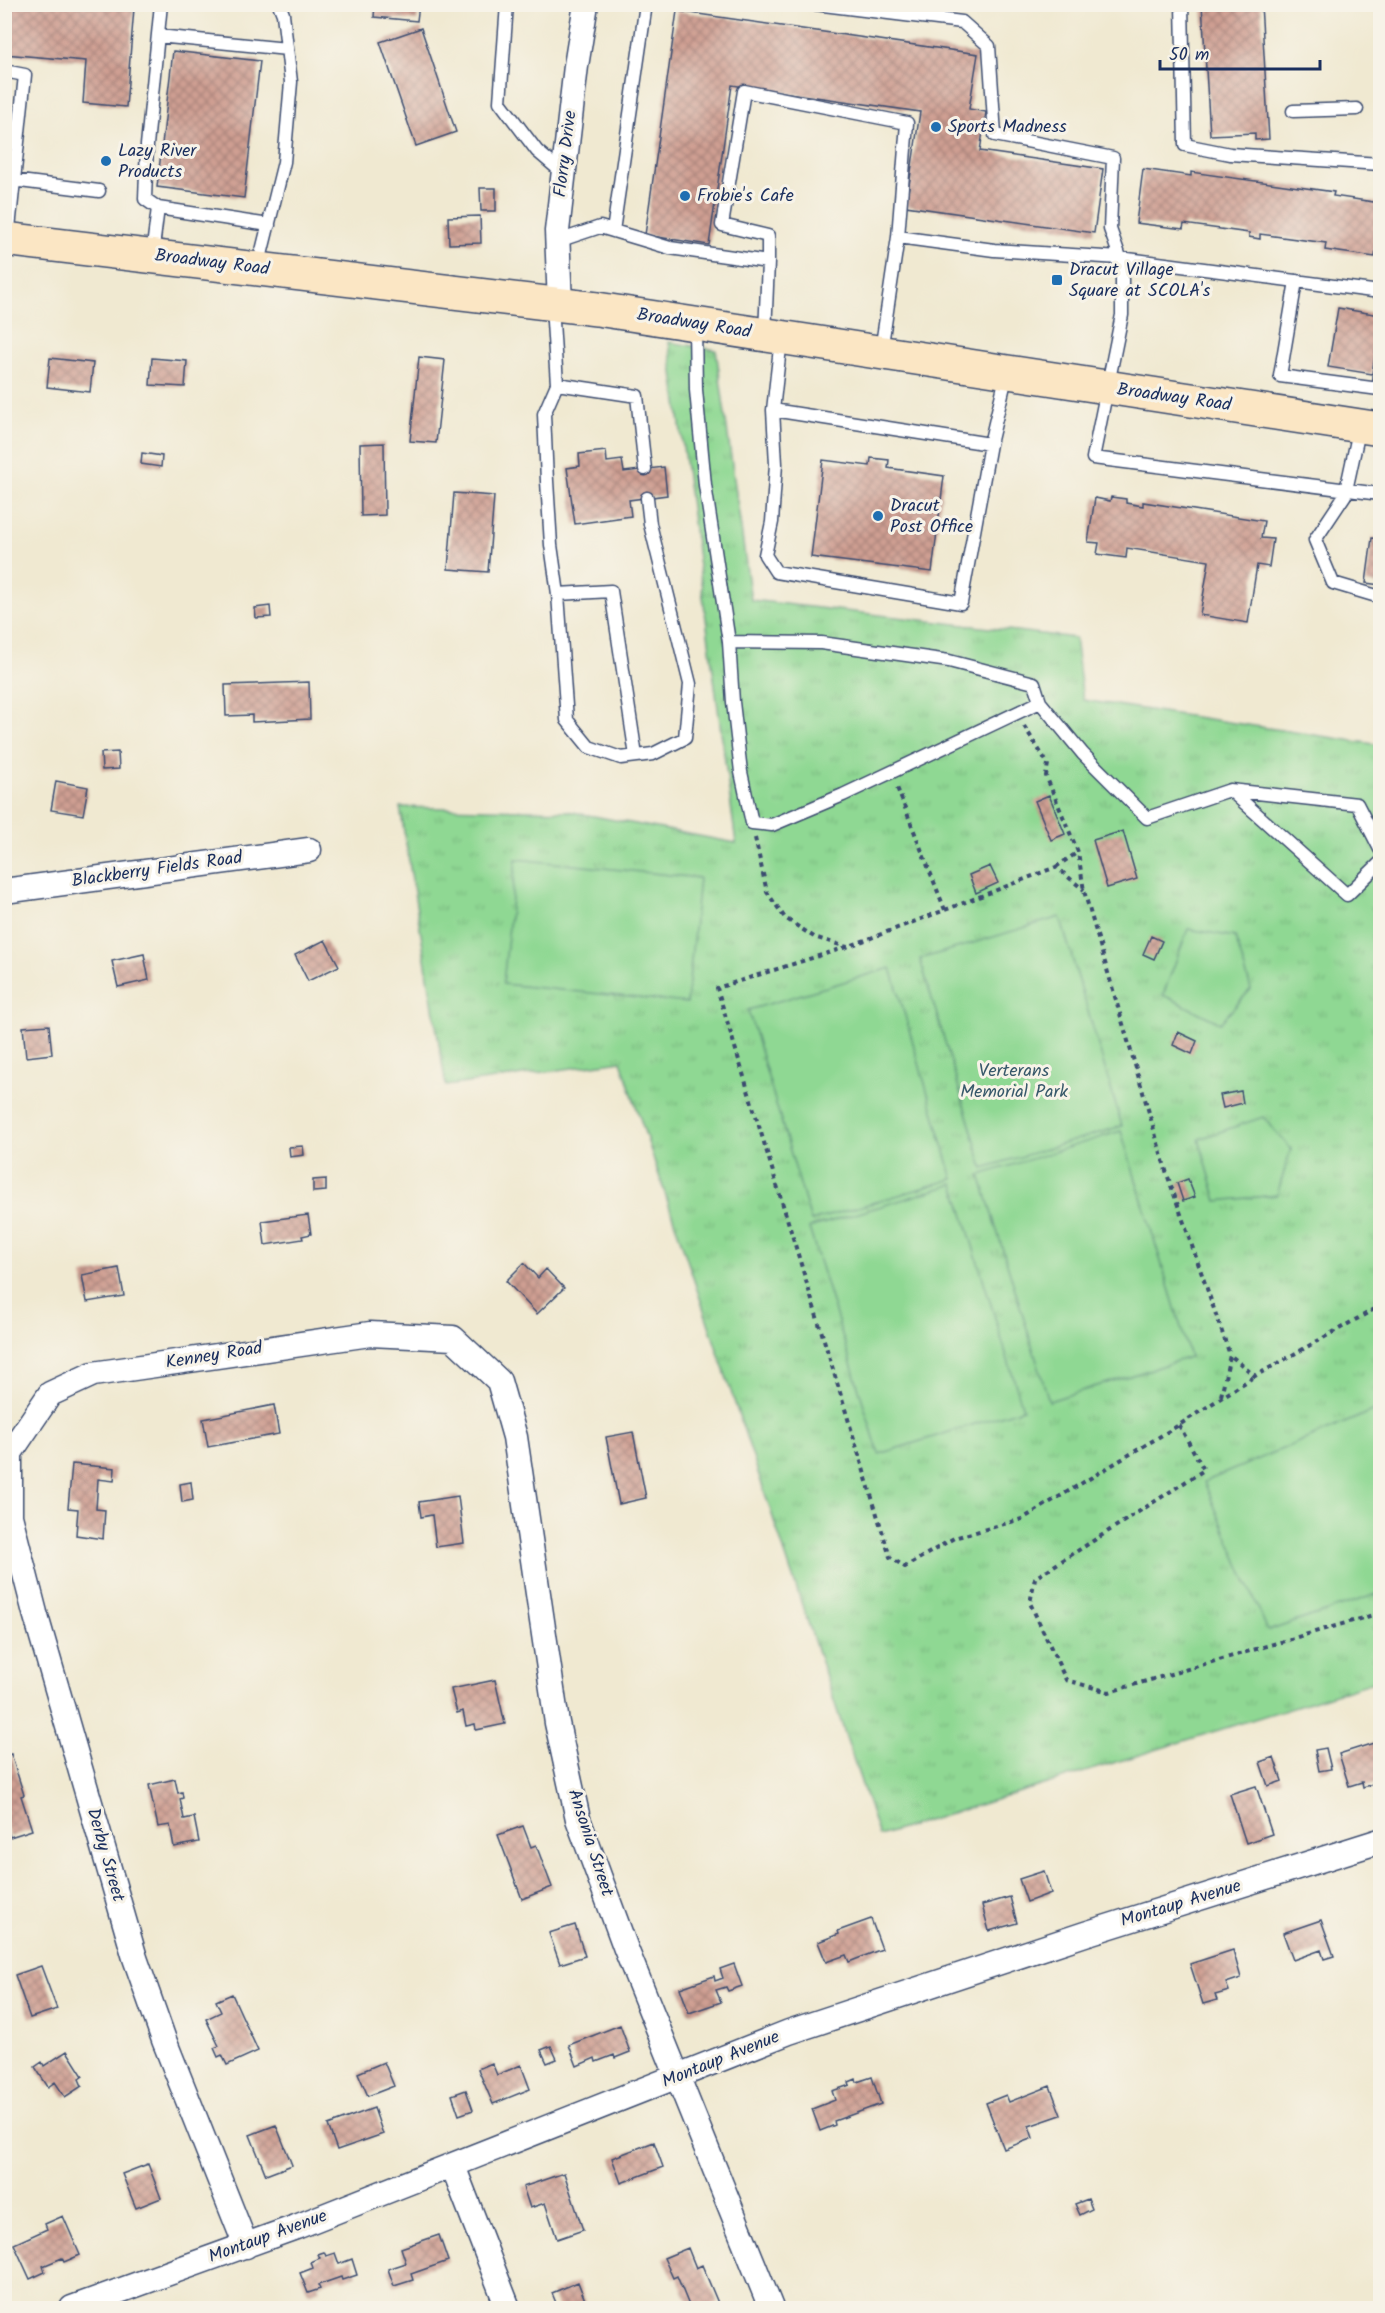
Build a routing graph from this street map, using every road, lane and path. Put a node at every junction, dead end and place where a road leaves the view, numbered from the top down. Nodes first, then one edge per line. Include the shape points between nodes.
1 (161, 4) edge
2 (279, 4) edge
3 (507, 4) edge
4 (586, 4) edge
5 (646, 4) edge
6 (815, 4) edge
7 (1182, 4) edge
8 (158, 36) junction
9 (287, 49) junction
10 (4, 71) edge
11 (1357, 109) dead end
12 (1293, 111) dead end
13 (1380, 164) edge
14 (564, 174) junction
15 (9, 180) edge
16 (99, 191) dead end
17 (158, 208) junction
18 (269, 225) junction
19 (613, 231) junction
20 (898, 237) junction
21 (6, 239) edge
22 (558, 241) junction
23 (152, 256) junction
24 (1120, 258) junction
25 (768, 262) junction
26 (257, 268) junction
27 (1296, 281) junction
28 (1380, 292) edge
29 (556, 304) junction
30 (695, 325) junction
31 (773, 337) junction
32 (881, 353) junction
33 (1007, 373) junction
34 (1380, 374) edge
35 (557, 384) junction
36 (1107, 389) junction
37 (773, 410) junction
38 (1370, 428) edge
39 (990, 444) junction
40 (645, 469) dead end
41 (1346, 489) junction
42 (1380, 494) edge
43 (647, 498) dead end
44 (558, 594) junction
45 (1380, 597) edge
46 (729, 642) junction
47 (1040, 702) junction
48 (1016, 713) junction
49 (636, 756) junction
50 (891, 772) junction
51 (1230, 790) junction
52 (752, 823) junction
53 (1380, 849) edge
54 (309, 850) dead end
55 (1078, 852) junction
56 (1380, 863) edge
57 (1056, 867) junction
58 (4, 891) edge
59 (1084, 891) junction
60 (945, 910) junction
61 (847, 947) junction
62 (1380, 1306) edge
63 (453, 1338) joint
64 (1230, 1355) junction
65 (1255, 1376) junction
66 (1221, 1397) junction
67 (1179, 1425) junction
68 (10, 1453) joint
69 (1380, 1613) edge
70 (1380, 1841) edge
71 (677, 2077) junction
72 (453, 2166) junction
73 (246, 2246) junction
74 (72, 2308) edge
75 (507, 2308) edge
76 (771, 2308) edge

1 - 8 lane
2 - 9 lane
3 - 14 lane via 501,102 537,151
4 - 14 street, Florry Drive
5 - 19 lane
6 - 24 lane via 962,22 989,46 995,135 1113,158 1110,229
7 - 13 lane via 1185,145 1230,154
8 - 9 lane
8 - 17 lane via 145,199
9 - 18 lane via 291,82 284,162
10 - 15 lane via 25,75
11 - 12 lane
14 - 22 street, Florry Drive
15 - 16 lane
15 - 21 lane
17 - 18 lane
17 - 23 lane
18 - 26 lane
19 - 22 lane via 600,227
19 - 25 lane via 670,248
20 - 24 lane via 994,250
20 - 25 lane via 907,123 744,91 722,225 768,236
20 - 32 lane
21 - 23 main road, Broadway Road
22 - 29 street, Florry Drive
23 - 26 main road, Broadway Road
24 - 27 lane
24 - 36 lane via 1122,315
25 - 31 lane
26 - 29 main road, Broadway Road
27 - 28 lane
27 - 34 lane via 1280,376 1379,389
29 - 30 main road, Broadway Road
29 - 35 lane
30 - 31 main road, Broadway Road
30 - 46 lane via 696,390 705,485
31 - 32 main road, Broadway Road
31 - 37 lane
32 - 33 main road, Broadway Road
33 - 36 main road, Broadway Road
33 - 39 lane
35 - 40 lane via 637,396
35 - 44 lane via 544,414 551,545
36 - 38 main road, Broadway Road
36 - 41 lane via 1093,458
37 - 39 lane
37 - 39 lane via 776,464 765,555 776,572 961,603
38 - 41 lane
41 - 42 lane
41 - 45 lane via 1315,540 1333,583
43 - 49 lane via 690,684 685,738 653,754
44 - 49 lane via 567,720 589,747 621,758
44 - 49 lane via 611,591
46 - 47 lane via 821,643 949,661 1034,683
46 - 52 lane via 741,772
47 - 48 lane
47 - 51 lane via 1083,754 1147,818
48 - 50 lane
48 - 55 path via 1048,764 1046,776
50 - 52 lane via 772,825
50 - 60 path
51 - 53 lane via 1357,804
51 - 56 lane via 1347,896
52 - 61 path via 766,892 785,918 814,937
54 - 58 street, Blackberry Fields Road
55 - 57 path
55 - 59 path
57 - 59 path
57 - 60 path
59 - 64 path via 1167,1174
60 - 61 path
61 - 67 path via 717,988 890,1557 905,1567 954,1538 1022,1519
62 - 65 path
63 - 68 street, Kenney Road via 370,1334 93,1374 50,1394
63 - 71 street, Ansonia Street via 499,1381 515,1437 557,1723 578,1819
64 - 65 path
64 - 66 path
65 - 66 path
66 - 67 path
67 - 69 path via 1204,1470 1035,1578 1030,1603 1066,1680 1109,1692
68 - 73 street, Derby Street via 10,1516 135,1958
70 - 71 street, Montaup Avenue via 789,2032
71 - 72 street, Montaup Avenue
71 - 76 street, Ansonia Street
72 - 73 street, Montaup Avenue
72 - 75 street
73 - 74 street, Montaup Avenue

